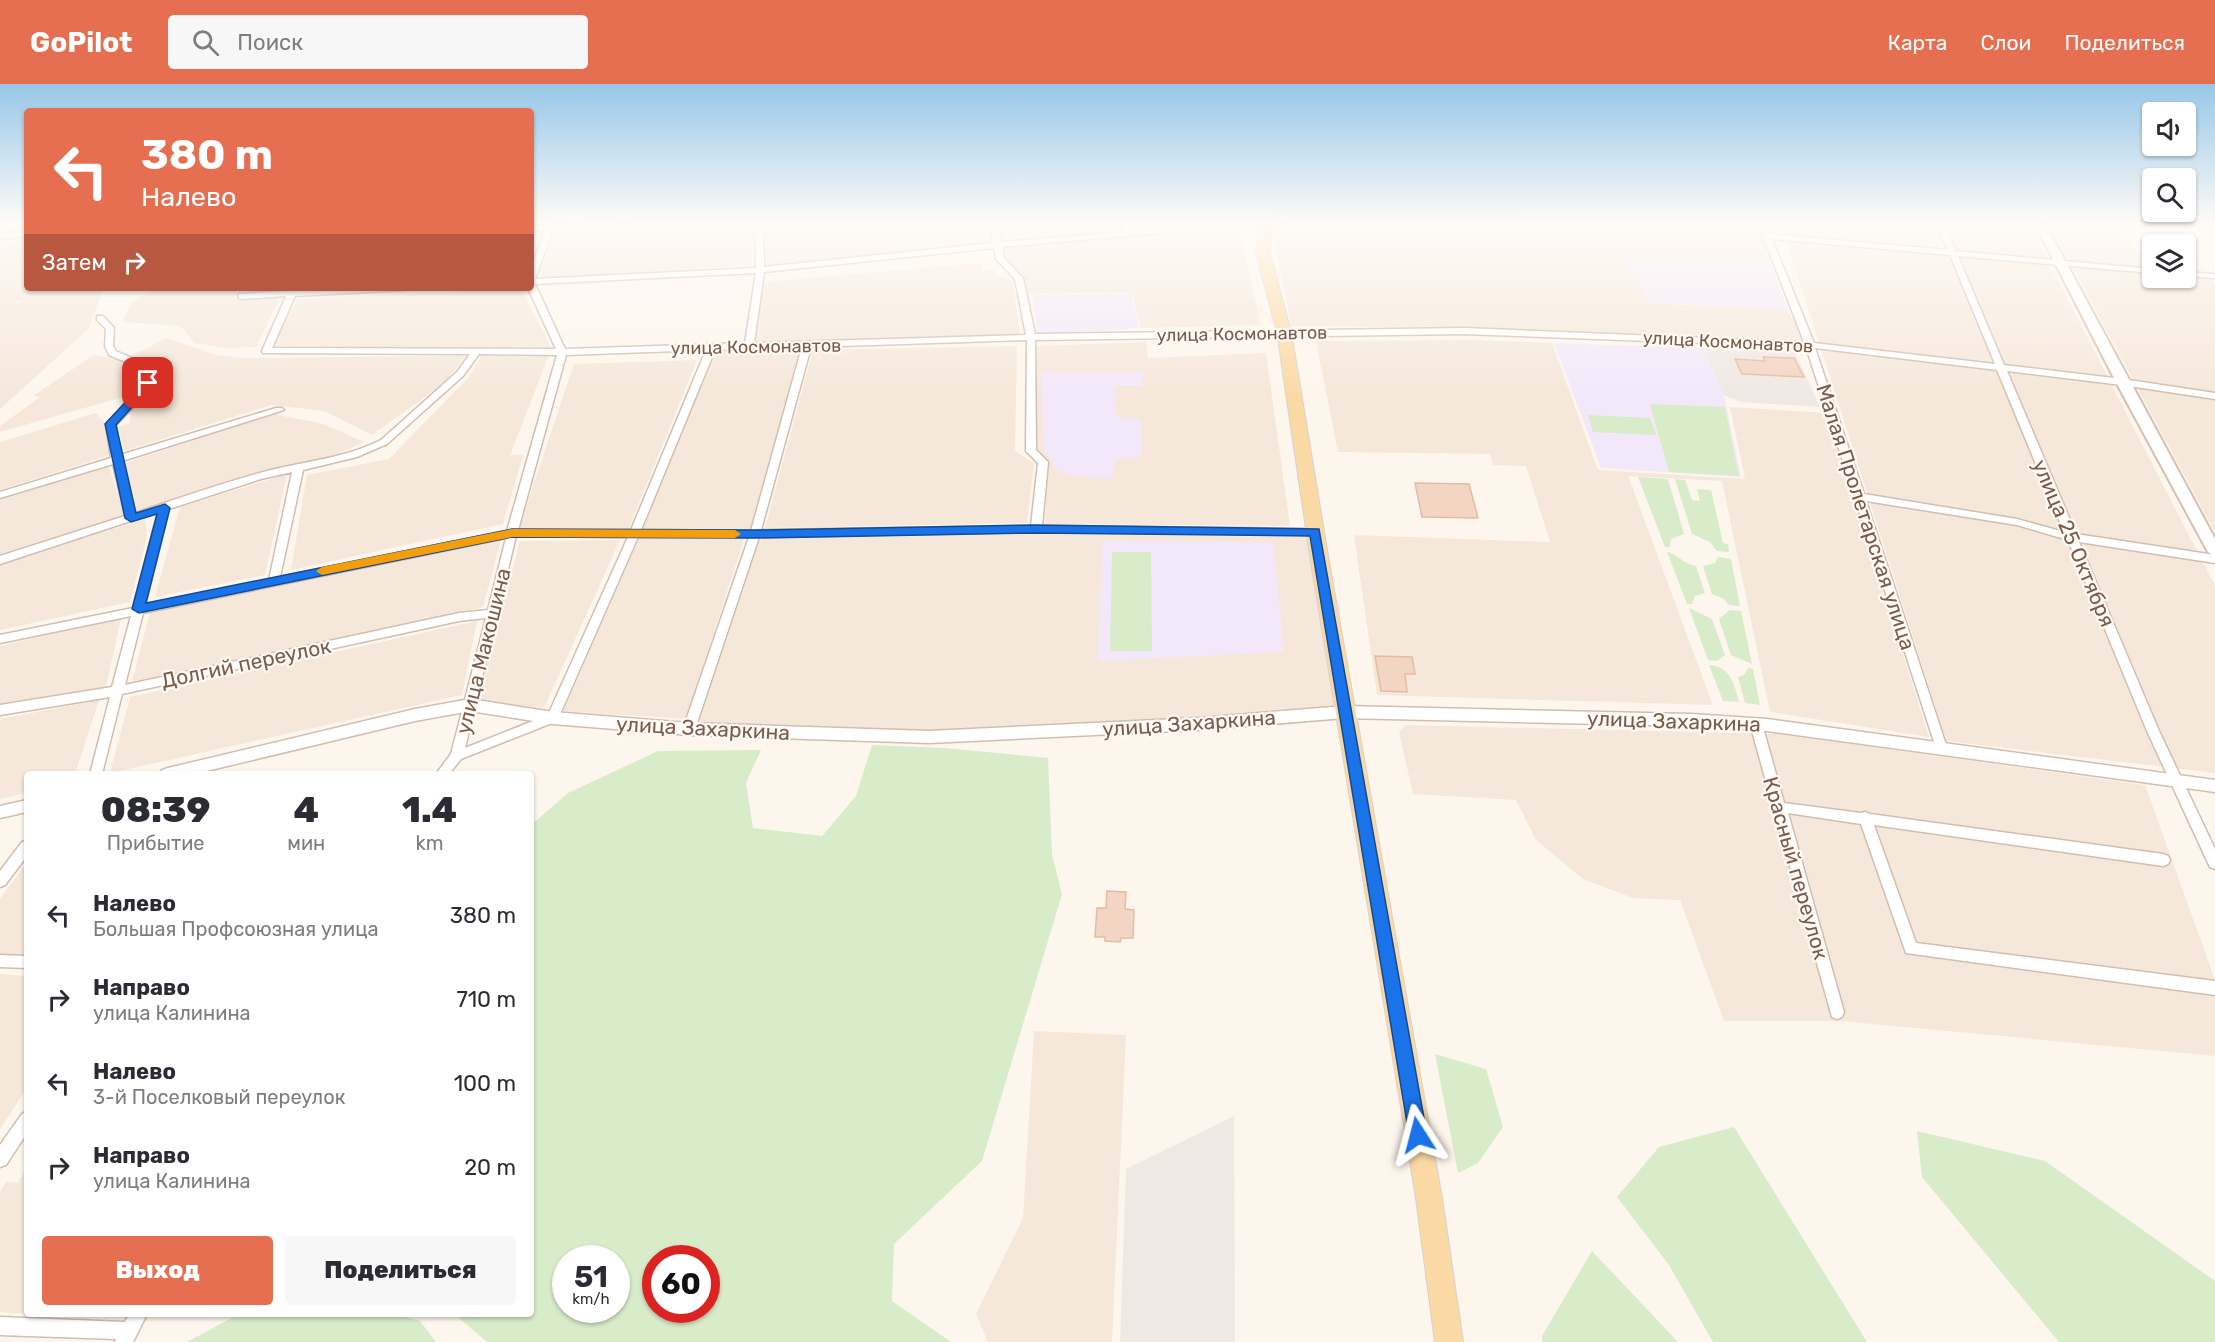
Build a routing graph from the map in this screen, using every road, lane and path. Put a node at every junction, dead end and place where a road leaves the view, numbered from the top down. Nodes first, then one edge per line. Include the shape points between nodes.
1 (594, 279) edge
2 (759, 279) edge
3 (1019, 279) edge
4 (1270, 279) edge
5 (1784, 279) edge
6 (1965, 279) edge
7 (2069, 279) edge
8 (534, 282) edge
9 (534, 289) edge
10 (293, 291) edge
11 (242, 296) dead end
12 (100, 318) dead end
13 (1284, 332) junction
14 (1031, 338) junction
15 (1810, 345) junction
16 (807, 346) junction
17 (711, 348) junction
18 (749, 348) junction
19 (477, 351) junction
20 (562, 352) junction
21 (2002, 368) junction
22 (2122, 382) junction
23 (2215, 396) edge
24 (279, 410) dead end
25 (116, 458) junction
26 (298, 468) junction
27 (0, 495) edge
28 (1861, 497) junction
29 (165, 508) junction
30 (131, 518) junction
31 (1036, 529) junction
32 (1315, 532) junction
33 (512, 533) junction
34 (635, 533) junction
35 (755, 534) junction
36 (2070, 537) junction
37 (2215, 552) edge
38 (2215, 559) edge
39 (0, 560) edge
40 (274, 581) junction
41 (139, 609) junction
42 (491, 613) junction
43 (0, 639) edge
44 (117, 691) junction
45 (470, 705) junction
46 (0, 710) edge
47 (1345, 712) junction
48 (554, 718) junction
49 (1756, 724) junction
50 (689, 729) junction
51 (1941, 748) junction
52 (457, 756) junction
53 (97, 771) edge
54 (181, 771) edge
55 (444, 771) edge
56 (2177, 781) junction
57 (2215, 786) edge
58 (24, 807) edge
59 (1779, 807) junction
60 (0, 812) edge
61 (1865, 817) junction
62 (24, 850) edge
63 (2163, 860) dead end
64 (2215, 863) edge
65 (0, 881) edge
66 (0, 961) edge
67 (24, 962) edge
68 (2215, 988) edge
69 (1837, 1012) dead end
70 (24, 1123) edge
71 (0, 1159) edge
72 (137, 1317) edge
73 (0, 1326) edge
74 (127, 1337) edge
75 (1449, 1342) edge

1 - 8 street
2 - 18 street
3 - 14 street
4 - 13 main road
5 - 15 street, Малая Пролетарская улица
6 - 21 street, улица 25 Октября
7 - 22 main road
9 - 20 street
10 - 11 street
10 - 19 street, улица Космонавтов via 266,351
12 - 25 street via 110,328 112,353 150,376 144,390 111,424
13 - 14 street, улица Космонавтов
13 - 15 street, улица Космонавтов via 1464,331
13 - 32 main road
14 - 16 street, улица Космонавтов
14 - 31 street via 1030,451 1043,462
15 - 21 street, улица Космонавтов
15 - 28 street, Малая Пролетарская улица
16 - 18 street, улица Космонавтов
16 - 35 street
17 - 18 street, улица Космонавтов
17 - 20 street, улица Космонавтов
17 - 34 street
19 - 20 street, улица Космонавтов
19 - 26 street via 460,374 384,442 335,461
20 - 33 street, улица Макошина
21 - 22 street, улица Космонавтов
21 - 36 street, улица 25 Октября
22 - 23 street, улица Космонавтов
22 - 37 main road
24 - 25 street
25 - 27 street
25 - 30 street
26 - 29 street
26 - 40 street
28 - 36 street via 2017,522
28 - 51 street, Малая Пролетарская улица
29 - 30 street
29 - 41 street
30 - 39 street
31 - 32 street
31 - 35 street
32 - 47 main road
33 - 34 street
33 - 40 street
33 - 42 street, улица Макошина
34 - 35 street
34 - 48 street
35 - 50 street
36 - 38 street
36 - 56 street, улица 25 Октября
40 - 41 street
41 - 43 street
41 - 44 street
42 - 44 street, Долгий переулок
42 - 45 street, улица Макошина
44 - 46 street, Долгий переулок
44 - 53 street
45 - 48 street, улица Захаркина
45 - 52 street, улица Макошина
45 - 54 street, улица Захаркина
47 - 49 street, улица Захаркина
47 - 50 street, улица Захаркина via 1198,724 929,737
47 - 75 main road via 1429,1198
48 - 50 street, улица Захаркина
48 - 52 street
49 - 51 street, улица Захаркина
49 - 59 street, Красный переулок
51 - 56 street, улица Захаркина
52 - 55 street, улица Макошина
56 - 57 street, улица Захаркина
56 - 64 street, улица 25 Октября
58 - 60 street
59 - 61 street
59 - 69 street, Красный переулок
61 - 63 street
61 - 68 street via 1911,949
62 - 65 street
66 - 67 street
70 - 71 street
72 - 74 street
73 - 74 street

